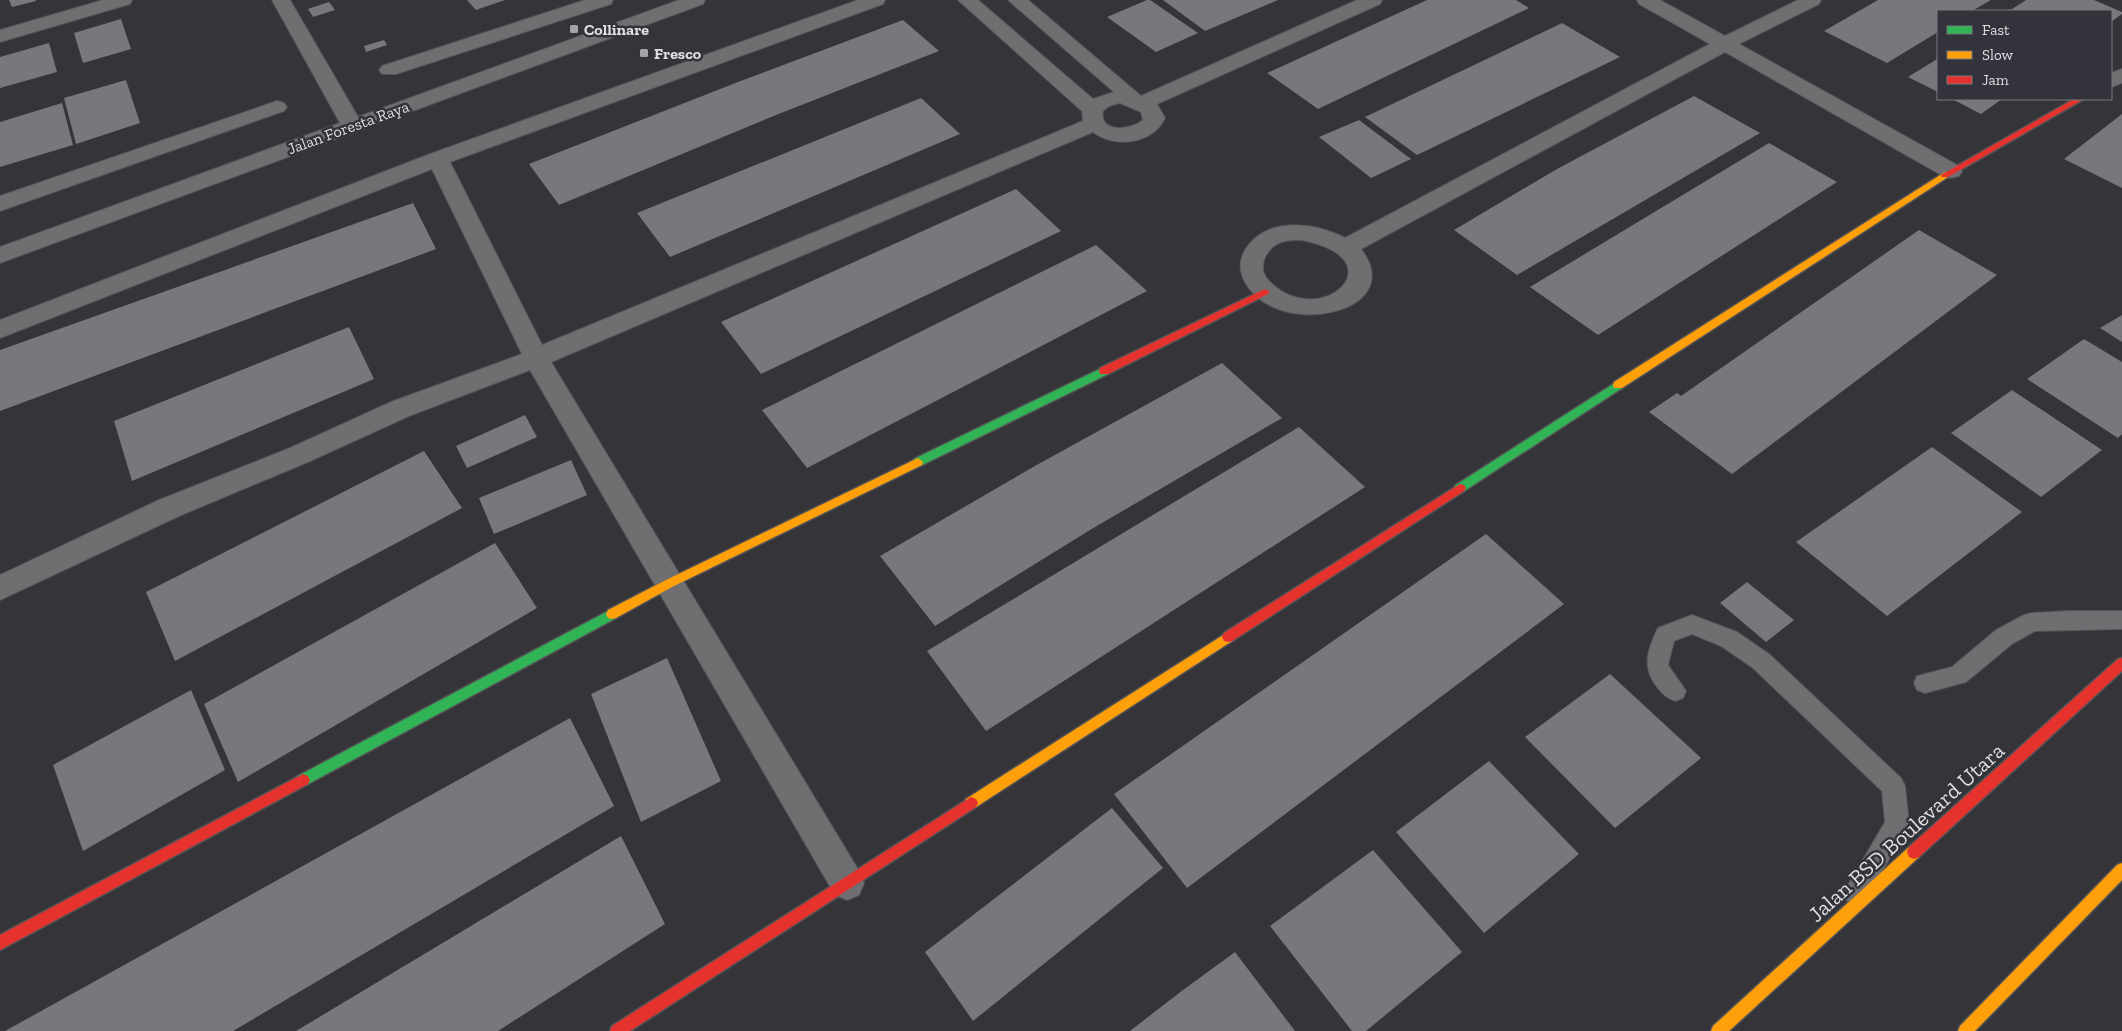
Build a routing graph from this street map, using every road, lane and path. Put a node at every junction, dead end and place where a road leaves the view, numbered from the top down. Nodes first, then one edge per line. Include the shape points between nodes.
1 (123, 0) edge
2 (280, 0) edge
3 (604, 0) edge
4 (696, 0) edge
5 (876, 0) edge
6 (967, 0) edge
7 (1017, 0) edge
8 (1373, 0) edge
9 (1646, 0) edge
10 (1812, 0) edge
11 (0, 36) edge
12 (1725, 44) junction
13 (389, 70) dead end
14 (1138, 100) junction
15 (2078, 100) edge
16 (277, 107) dead end
17 (1093, 117) junction
18 (352, 125) junction
19 (438, 159) junction
20 (1951, 171) junction
21 (0, 204) edge
22 (1346, 247) junction
23 (0, 255) edge
24 (1266, 292) junction
25 (0, 329) edge
26 (536, 358) junction
27 (668, 584) junction
28 (0, 588) edge
29 (2122, 620) edge
30 (2122, 663) edge
31 (1925, 683) dead end
32 (1675, 691) dead end
33 (2122, 870) edge
34 (847, 883) junction
35 (1836, 923) junction
36 (0, 943) edge
37 (616, 1031) edge
38 (1718, 1031) edge
39 (1965, 1031) edge

1 - 11 street
2 - 18 street
3 - 13 street
4 - 18 street, Jalan Foresta Raya
5 - 19 street
6 - 17 street
7 - 14 street
8 - 14 street
9 - 12 street
10 - 12 street
12 - 20 street
12 - 22 street
14 - 17 street via 1108,98
14 - 17 street via 1151,108 1153,116 1151,123 1135,134 1112,134 1101,130
15 - 20 street
16 - 21 street
17 - 26 street
18 - 23 street, Jalan Foresta Raya
19 - 25 street
19 - 26 street
20 - 34 street
22 - 24 street via 1357,260 1361,274 1357,288 1345,299 1327,306 1305,307 1283,302
22 - 24 street via 1325,236 1301,232 1278,235 1260,245 1251,260 1253,277
24 - 27 street
26 - 27 street
26 - 28 street via 400,409 169,508
27 - 34 street
27 - 36 street
29 - 31 lane via 2032,622 2004,637 1958,675
30 - 35 street, Jalan BSD Boulevard Utara
32 - 35 lane via 1658,674 1657,654 1666,634 1692,624 1729,639 1762,661 1893,786 1897,824
33 - 39 street
34 - 37 street
35 - 38 street, Jalan BSD Boulevard Utara

